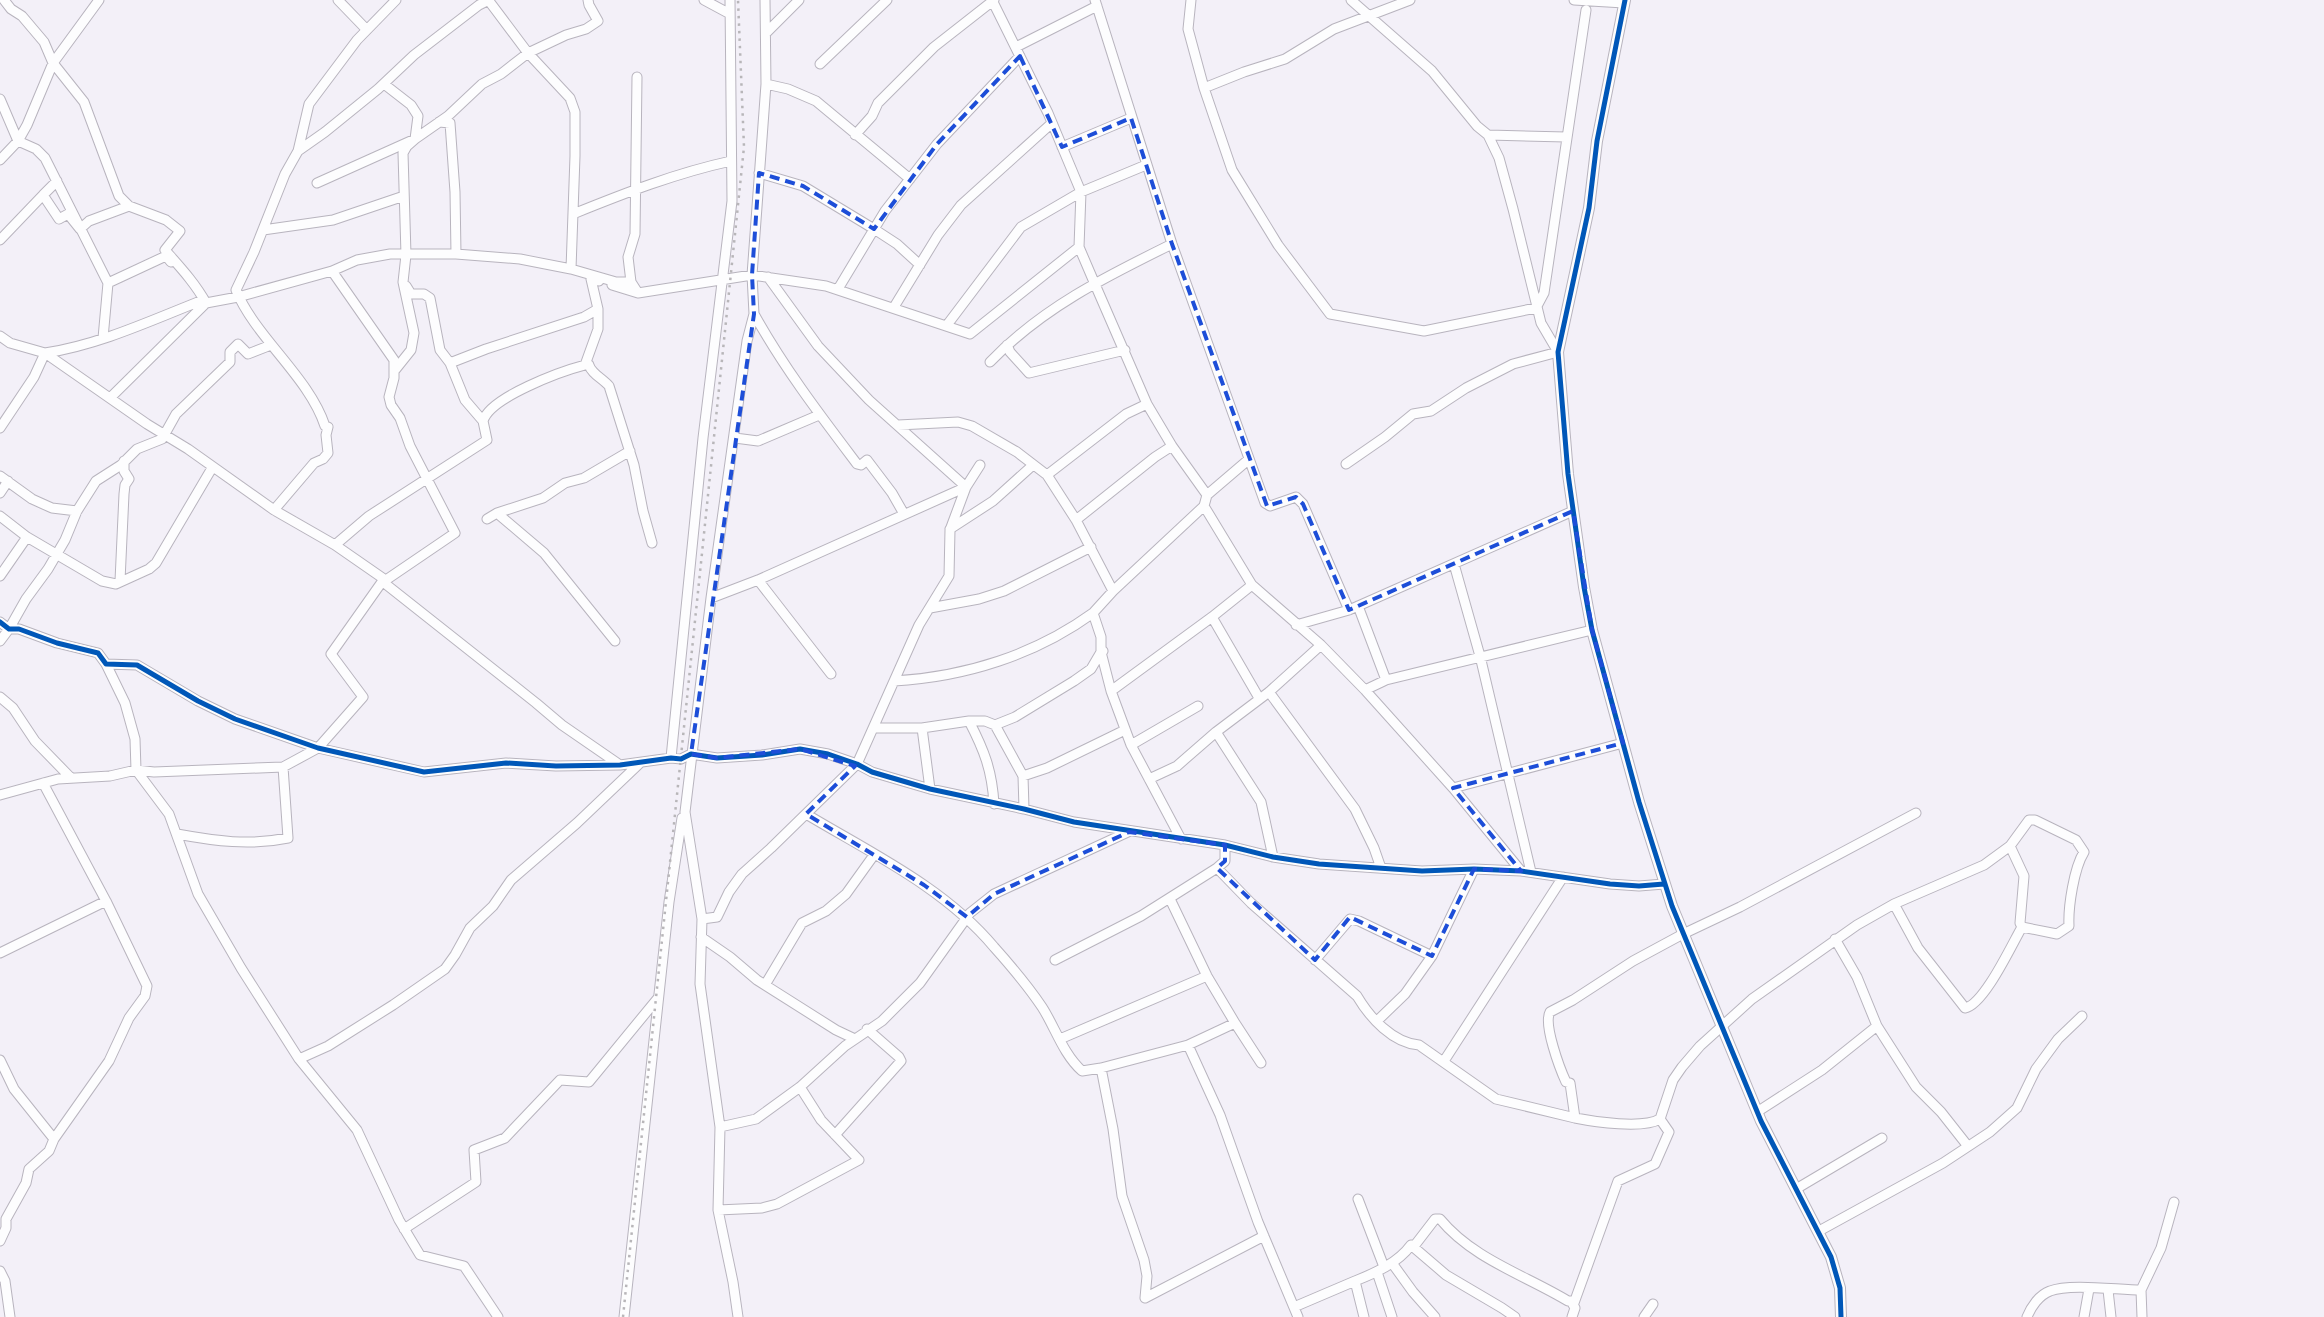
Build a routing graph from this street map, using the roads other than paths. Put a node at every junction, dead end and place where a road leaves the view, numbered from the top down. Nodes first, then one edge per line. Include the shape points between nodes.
1 (4, 0) edge
2 (99, 0) edge
3 (338, 0) edge
4 (396, 0) edge
5 (489, 0) edge
6 (588, 0) edge
7 (704, 0) edge
8 (730, 0) edge
9 (765, 0) edge
10 (799, 0) edge
11 (887, 0) edge
12 (993, 0) edge
13 (1191, 0) edge
14 (1351, 0) edge
15 (1410, 0) edge
16 (1574, 0) edge
17 (1624, 1) edge
18 (1096, 3) edge
19 (1586, 10) dead end
20 (730, 14) junction
21 (1369, 15) junction
22 (366, 29) junction
23 (766, 33) junction
24 (1016, 47) junction
25 (528, 53) junction
26 (1020, 56) junction
27 (53, 63) junction
28 (820, 64) dead end
29 (637, 77) dead end
30 (384, 84) junction
31 (766, 84) junction
32 (1204, 88) junction
33 (0, 99) edge
34 (1131, 118) junction
35 (439, 122) junction
36 (1052, 123) junction
37 (855, 134) junction
38 (1488, 135) junction
39 (1566, 137) junction
40 (415, 139) junction
41 (18, 141) junction
42 (1062, 147) junction
43 (298, 151) junction
44 (0, 160) edge
45 (731, 161) junction
46 (1146, 165) junction
47 (758, 173) junction
48 (910, 179) junction
49 (57, 181) junction
50 (317, 183) dead end
51 (636, 188) junction
52 (1081, 192) junction
53 (43, 195) junction
54 (404, 196) junction
55 (129, 206) junction
56 (573, 214) junction
57 (82, 228) junction
58 (874, 229) junction
59 (264, 230) junction
60 (0, 240) edge
61 (1172, 244) junction
62 (1079, 247) junction
63 (456, 254) junction
64 (406, 255) junction
65 (920, 265) junction
66 (571, 269) junction
67 (332, 271) junction
68 (752, 275) junction
69 (768, 277) junction
70 (721, 279) junction
71 (403, 282) junction
72 (631, 282) junction
73 (1094, 282) junction
74 (108, 283) junction
75 (838, 289) junction
76 (638, 293) junction
77 (238, 297) junction
78 (205, 302) junction
79 (894, 307) junction
80 (1536, 308) junction
81 (598, 309) junction
82 (754, 314) junction
83 (947, 325) junction
84 (0, 336) edge
85 (103, 338) junction
86 (272, 345) junction
87 (1007, 345) junction
88 (1125, 350) junction
89 (1558, 352) junction
90 (45, 353) junction
91 (990, 362) dead end
92 (450, 363) junction
93 (585, 365) junction
94 (395, 370) junction
95 (110, 398) junction
96 (1147, 404) junction
97 (819, 415) junction
98 (482, 420) junction
99 (898, 425) junction
100 (0, 428) edge
101 (165, 436) junction
102 (735, 438) junction
103 (1172, 446) junction
104 (630, 451) junction
105 (1248, 460) junction
106 (124, 461) junction
107 (1346, 464) dead end
108 (980, 465) dead end
109 (1033, 465) junction
110 (212, 468) junction
111 (1047, 475) junction
112 (0, 476) edge
113 (428, 478) junction
114 (8, 481) junction
115 (966, 487) junction
116 (0, 493) edge
117 (1207, 495) junction
118 (1204, 506) junction
119 (274, 510) junction
120 (77, 511) junction
121 (1572, 511) junction
122 (497, 513) junction
123 (904, 514) junction
124 (0, 516) edge
125 (487, 519) dead end
126 (1076, 520) junction
127 (950, 530) junction
128 (27, 537) junction
129 (652, 543) dead end
130 (335, 545) junction
131 (1091, 547) junction
132 (57, 556) junction
133 (1454, 564) junction
134 (0, 576) edge
135 (758, 580) junction
136 (120, 581) junction
137 (384, 581) junction
138 (1252, 585) junction
139 (1113, 591) junction
140 (711, 598) junction
141 (1358, 606) junction
142 (930, 608) junction
143 (1349, 610) junction
144 (1093, 613) junction
145 (1212, 617) junction
146 (0, 622) edge
147 (1296, 625) junction
148 (9, 629) junction
149 (1592, 630) junction
150 (0, 641) edge
151 (615, 641) dead end
152 (1320, 645) junction
153 (1102, 652) junction
154 (1480, 656) junction
155 (106, 664) junction
156 (831, 674) dead end
157 (1386, 680) junction
158 (894, 681) junction
159 (1365, 690) junction
160 (1111, 691) junction
161 (1269, 692) junction
162 (0, 697) edge
163 (1259, 698) junction
164 (1198, 706) dead end
165 (969, 720) junction
166 (995, 725) junction
167 (874, 728) junction
168 (922, 728) junction
169 (1125, 730) junction
170 (1216, 732) junction
171 (1623, 743) junction
172 (1130, 745) junction
173 (318, 748) junction
174 (690, 754) junction
175 (671, 758) junction
176 (640, 763) junction
177 (857, 764) junction
178 (620, 765) junction
179 (283, 767) junction
180 (136, 770) junction
181 (1509, 773) junction
182 (1023, 776) junction
183 (71, 778) junction
184 (1149, 779) junction
185 (43, 783) junction
186 (1453, 788) junction
187 (930, 789) junction
188 (0, 795) edge
189 (686, 800) junction
190 (994, 804) junction
191 (1024, 809) junction
192 (1916, 813) dead end
193 (806, 814) junction
194 (1129, 832) junction
195 (177, 834) junction
196 (1180, 839) junction
197 (1225, 845) junction
198 (2010, 846) junction
199 (874, 855) junction
200 (1273, 857) junction
201 (1217, 868) junction
202 (1380, 868) junction
203 (1474, 869) junction
204 (1526, 871) junction
205 (1563, 877) junction
206 (1664, 884) junction
207 (1170, 899) junction
208 (106, 901) junction
209 (1894, 904) junction
210 (967, 916) junction
211 (702, 919) junction
212 (2022, 926) junction
213 (1683, 934) junction
214 (701, 937) junction
215 (1835, 939) junction
216 (0, 953) edge
217 (1432, 956) junction
218 (1055, 960) dead end
219 (1315, 960) junction
220 (1207, 976) junction
221 (765, 985) junction
222 (658, 998) junction
223 (2082, 1016) dead end
224 (1377, 1021) junction
225 (1236, 1023) junction
226 (1877, 1026) junction
227 (1721, 1028) junction
228 (867, 1029) junction
229 (855, 1039) junction
230 (1060, 1039) junction
231 (1188, 1045) junction
232 (299, 1059) junction
233 (0, 1060) edge
234 (1444, 1061) junction
235 (1261, 1063) dead end
236 (1101, 1068) junction
237 (800, 1087) junction
238 (1757, 1112) junction
239 (1575, 1118) junction
240 (1660, 1120) junction
241 (720, 1127) junction
242 (835, 1134) junction
243 (1882, 1138) dead end
244 (54, 1139) junction
245 (1967, 1145) junction
246 (1796, 1189) junction
247 (1358, 1199) dead end
248 (2174, 1202) dead end
249 (718, 1210) junction
250 (404, 1229) junction
251 (1819, 1231) junction
252 (1264, 1236) junction
253 (0, 1242) edge
254 (1412, 1245) junction
255 (1384, 1267) junction
256 (0, 1271) edge
257 (1355, 1281) junction
258 (2089, 1289) junction
259 (2108, 1290) junction
260 (2141, 1290) junction
261 (1574, 1304) junction
262 (1653, 1304) dead end
263 (1294, 1306) junction
264 (10, 1317) edge
265 (498, 1317) edge
266 (624, 1317) edge
267 (738, 1317) edge
268 (1298, 1317) edge
269 (1364, 1317) edge
270 (1392, 1317) edge
271 (1435, 1317) edge
272 (1515, 1317) edge
273 (1572, 1317) edge
274 (1644, 1317) edge
275 (1841, 1317) edge
276 (2027, 1317) edge
277 (2084, 1317) edge
278 (2111, 1317) edge
279 (2142, 1317) edge

1 - 27 street via 44,42
2 - 27 street
3 - 22 street
4 - 22 street
5 - 25 street
5 - 30 street via 414,55
6 - 25 street via 598,21
7 - 20 street
8 - 20 street
9 - 23 street
10 - 23 street
11 - 28 street
12 - 24 street
12 - 37 street via 914,66 878,103 872,116
13 - 32 street via 1188,29
14 - 21 street
15 - 21 street
16 - 17 street
17 - 89 street via 1597,141 1589,208
18 - 24 street
18 - 34 street
19 - 39 street
20 - 45 street
21 - 32 street via 1328,32 1284,60
21 - 38 street via 1432,71
22 - 43 street via 309,104
23 - 31 street
24 - 26 street
25 - 35 street via 482,84
25 - 56 street via 568,94 575,112
26 - 36 street
26 - 48 street via 937,144
27 - 41 street
27 - 55 street via 84,102 119,196
29 - 51 street
30 - 40 street via 418,113
30 - 43 street
31 - 37 street via 816,101
31 - 47 street
32 - 80 street via 1232,170 1278,245 1330,314 1424,331
33 - 41 street
34 - 42 street
34 - 46 street
35 - 40 street
35 - 63 street via 450,123
36 - 42 street
36 - 65 street via 961,205
37 - 48 street
38 - 39 street
38 - 80 street via 1499,158
39 - 80 street via 1544,293
40 - 50 street
40 - 54 street via 403,153
41 - 44 street
41 - 49 street via 36,149 45,158
42 - 52 street
43 - 59 street via 285,174
45 - 51 street
45 - 70 street via 732,201
46 - 52 street
46 - 61 street
47 - 58 street via 803,186
47 - 68 street
48 - 58 street
49 - 53 street
49 - 57 street
51 - 56 street
51 - 72 street via 635,234 628,257
52 - 62 street
52 - 83 street via 1021,227
53 - 57 street via 59,219 68,214 76,226
53 - 60 street
54 - 59 street via 333,220
54 - 64 street
55 - 57 street via 89,221
55 - 78 street via 166,220 180,231 165,250 196,285
56 - 66 street
57 - 74 street
58 - 65 street
58 - 75 street
59 - 77 street via 236,290
61 - 73 street
61 - 105 street
62 - 73 street
62 - 83 street via 970,334
63 - 64 street
63 - 66 street via 520,259
64 - 67 street via 373,256
64 - 71 street
65 - 79 street
66 - 72 street via 616,282
67 - 77 street
67 - 94 street via 394,360
68 - 69 street
68 - 70 street
68 - 82 street
69 - 75 street
69 - 99 street via 818,346 868,400
70 - 76 street
70 - 175 street
71 - 92 street via 411,294 424,294 430,298 440,350
71 - 94 street via 414,334 411,350
72 - 76 street
73 - 87 street
73 - 88 street
74 - 78 street via 166,256
74 - 85 street
75 - 79 street
76 - 81 street via 591,279
77 - 78 street
77 - 86 street
78 - 85 street
78 - 95 street
79 - 83 street
80 - 89 street
81 - 92 street via 584,317
81 - 93 street via 598,329
82 - 97 street via 776,355
82 - 102 street via 747,341
84 - 90 street via 10,343
85 - 90 street
86 - 101 street via 248,354 238,344 230,352 230,362 176,414
86 - 119 street via 306,390 324,426 328,427 329,447 323,459 314,463
87 - 88 street via 1029,373
87 - 91 street
88 - 96 street
89 - 107 street via 1513,364 1466,388 1431,411 1413,414
89 - 121 street
90 - 95 street
90 - 100 street via 34,377
92 - 98 street via 466,400
93 - 98 street via 519,391 489,411
93 - 104 street via 589,364 590,369 609,386
94 - 113 street via 390,405 400,418 410,446
95 - 101 street
96 - 103 street
96 - 111 street via 1126,414
97 - 102 street via 758,441
97 - 123 street via 857,464 861,465 866,460
98 - 113 street via 487,440
99 - 109 street via 958,422 972,426
99 - 115 street
101 - 106 street via 137,449
101 - 110 street
102 - 140 street
103 - 117 street
103 - 126 street
104 - 122 street via 584,478 565,483 543,498
104 - 129 street
105 - 117 street
105 - 143 street via 1265,503 1270,506 1296,498 1303,504
106 - 120 street via 96,481
106 - 136 street via 124,471 129,479 124,494
108 - 115 street
109 - 111 street
109 - 127 street via 994,501
110 - 119 street
110 - 136 street via 156,563 149,570
111 - 126 street
112 - 114 street
113 - 130 street via 369,516
113 - 137 street via 456,533
114 - 116 street
114 - 120 street via 52,508
115 - 123 street
115 - 127 street
117 - 118 street
118 - 138 street
118 - 139 street
119 - 130 street
120 - 132 street
121 - 133 street
121 - 149 street
122 - 125 street
122 - 151 street via 544,553
123 - 135 street
124 - 128 street
126 - 131 street
127 - 142 street via 949,576
128 - 132 street
128 - 134 street
130 - 137 street
131 - 139 street
131 - 142 street via 1004,591
132 - 136 street via 102,581 116,584
132 - 148 street
133 - 141 street
133 - 154 street
135 - 140 street
135 - 156 street
137 - 173 street via 332,654 363,697
137 - 178 street via 562,725
138 - 145 street
138 - 147 street
139 - 144 street
140 - 174 street
141 - 143 street
141 - 157 street
142 - 158 street via 918,625
143 - 147 street
144 - 153 street
144 - 158 street via 1041,644 975,670
145 - 160 street
145 - 163 street
146 - 148 street
147 - 152 street
148 - 150 street
148 - 155 street via 19,629 98,653
149 - 154 street
149 - 171 street
152 - 159 street
152 - 161 street
153 - 160 street
153 - 166 street via 1091,669 1074,681 1015,717
154 - 157 street
154 - 181 street
155 - 173 street via 137,665 235,719
155 - 180 street via 125,703 135,740
157 - 159 street
158 - 167 street
159 - 186 street
160 - 169 street
161 - 163 street
161 - 202 street via 1355,809
162 - 183 street via 14,708 35,741
163 - 170 street
164 - 172 street
165 - 166 street
165 - 168 street
165 - 190 street via 986,753
166 - 182 street
167 - 168 street
167 - 177 street
168 - 187 street
169 - 172 street
169 - 182 street via 1048,768
170 - 184 street via 1177,766
170 - 200 street via 1260,802
171 - 181 street
171 - 206 street
172 - 184 street
173 - 178 street via 424,772 506,763
173 - 179 street
174 - 175 street via 681,759
174 - 177 street via 716,758 800,749
174 - 189 street
175 - 176 street
176 - 178 street
176 - 232 street via 511,880 493,906 470,928 445,968 328,1046
177 - 187 street via 872,772
177 - 193 street
179 - 180 street
179 - 195 street via 288,838 264,843 221,842
180 - 183 street via 110,776
180 - 195 street via 170,814
181 - 186 street
181 - 204 street
182 - 191 street
183 - 185 street
184 - 196 street
185 - 188 street
185 - 208 street
186 - 204 street
187 - 190 street
189 - 211 street via 685,822
189 - 222 street via 669,902
190 - 191 street
191 - 194 street
192 - 213 street
193 - 199 street
193 - 211 street via 742,874 717,917
194 - 196 street
194 - 210 street via 994,894
195 - 232 street via 198,894
196 - 197 street
197 - 200 street
197 - 201 street via 1224,861
198 - 209 street via 1984,865
198 - 212 street via 2024,876
198 - 212 street via 2025,823 2035,820 2076,840 2084,852 2072,893 2069,926 2058,934
199 - 210 street
199 - 221 street via 846,894 826,912 802,923
200 - 202 street
201 - 207 street
201 - 219 street via 1251,904
202 - 203 street via 1422,871
203 - 204 street
203 - 217 street
204 - 205 street
205 - 206 street via 1610,884
205 - 234 street
206 - 213 street
207 - 218 street
207 - 220 street
208 - 216 street
208 - 244 street via 147,986 145,996 130,1018 109,1062
209 - 212 street via 1918,948 1965,1008 1974,1005 2001,966
209 - 215 street
210 - 228 street via 920,983 882,1021
210 - 230 street via 1042,1006
211 - 214 street
213 - 227 street
213 - 239 street via 1550,1012 1547,1019 1555,1055 1566,1082 1570,1083
214 - 221 street
214 - 241 street via 700,984
215 - 226 street via 1857,977
215 - 227 street via 1752,999
217 - 219 street via 1350,919
217 - 224 street via 1405,994
219 - 224 street via 1357,996
220 - 225 street
220 - 230 street
221 - 229 street
222 - 250 street via 589,1082 560,1080 505,1138 474,1150 476,1182
222 - 266 street
223 - 245 street via 2058,1039 2036,1069 2018,1108 1990,1132
224 - 234 street via 1395,1038 1419,1046
225 - 231 street
225 - 235 street
226 - 238 street via 1822,1070
226 - 245 street via 1916,1087
227 - 238 street
227 - 240 street via 1700,1046 1673,1080
228 - 229 street
228 - 242 street via 901,1061
229 - 237 street
230 - 236 street via 1082,1071
231 - 236 street
231 - 252 street via 1220,1115
232 - 250 street via 357,1130
233 - 244 street via 14,1090
234 - 239 street via 1496,1099
236 - 252 street via 1122,1196 1144,1260 1147,1276 1145,1298
237 - 241 street via 756,1119
237 - 242 street via 821,1120
238 - 246 street
239 - 240 street via 1616,1124 1652,1124
240 - 261 street via 1669,1132 1655,1164 1618,1181
241 - 249 street
242 - 249 street via 860,1160 777,1204
243 - 246 street
244 - 253 street via 29,1169 26,1183 6,1219
245 - 251 street via 1943,1163
246 - 251 street
247 - 255 street
248 - 260 street via 2161,1248
249 - 267 street
250 - 265 street via 420,1255 464,1266
251 - 275 street via 1840,1288
252 - 263 street
254 - 255 street
254 - 261 street via 1435,1219 1440,1219 1463,1241 1496,1263
254 - 272 street via 1446,1275
255 - 257 street
255 - 270 street
255 - 271 street
256 - 264 street via 5,1281
257 - 263 street
257 - 269 street
258 - 259 street
258 - 276 street via 2050,1290 2040,1296
258 - 277 street
259 - 260 street
259 - 278 street
260 - 279 street
261 - 273 street
262 - 274 street
263 - 268 street

